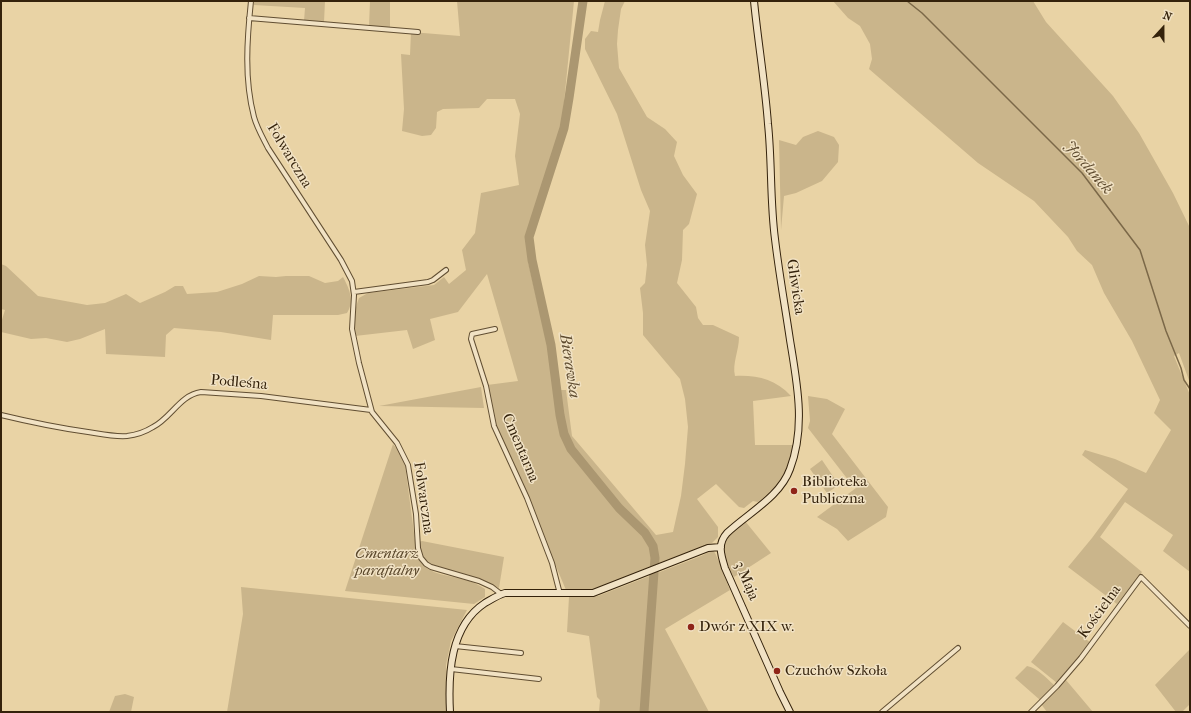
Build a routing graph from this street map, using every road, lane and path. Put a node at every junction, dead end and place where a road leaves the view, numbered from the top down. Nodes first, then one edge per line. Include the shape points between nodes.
1 (251, 1) edge
2 (754, 1) edge
3 (249, 18) junction
4 (418, 32) dead end
5 (446, 270) dead end
6 (354, 292) junction
7 (495, 329) dead end
8 (371, 410) junction
9 (1, 415) edge
10 (720, 547) junction
11 (501, 594) junction
12 (560, 594) junction
13 (1190, 626) edge
14 (455, 646) junction
15 (958, 648) dead end
16 (521, 653) dead end
17 (451, 669) junction
18 (539, 679) dead end
19 (450, 712) edge
20 (790, 712) edge
21 (882, 712) edge
22 (1031, 712) edge

1 - 3 street, Folwarczna
2 - 10 main road, Gliwicka via 768,124 773,220 797,386 799,422 793,458 784,482 728,532
3 - 4 street
3 - 6 street, Folwarczna via 249,88 256,122 274,158 346,269
5 - 6 street via 428,282
6 - 8 street, Folwarczna via 353,339
7 - 12 street, Cmentarna via 472,334 470,339 486,386 494,426 527,498 552,563
8 - 9 street, Podleśna via 261,396 199,392 187,397 156,425 140,433 123,436 72,430
8 - 11 street, Folwarczna via 397,443 408,465 416,514 418,548 422,560 437,570 485,584
10 - 12 main road via 708,548 593,593
10 - 20 main road, 3 Maja via 725,568
11 - 12 main road
11 - 14 main road via 470,616
13 - 22 street, Kościelna via 1141,577 1081,658
14 - 16 street
14 - 17 main road
15 - 21 street
17 - 18 street
17 - 19 main road

